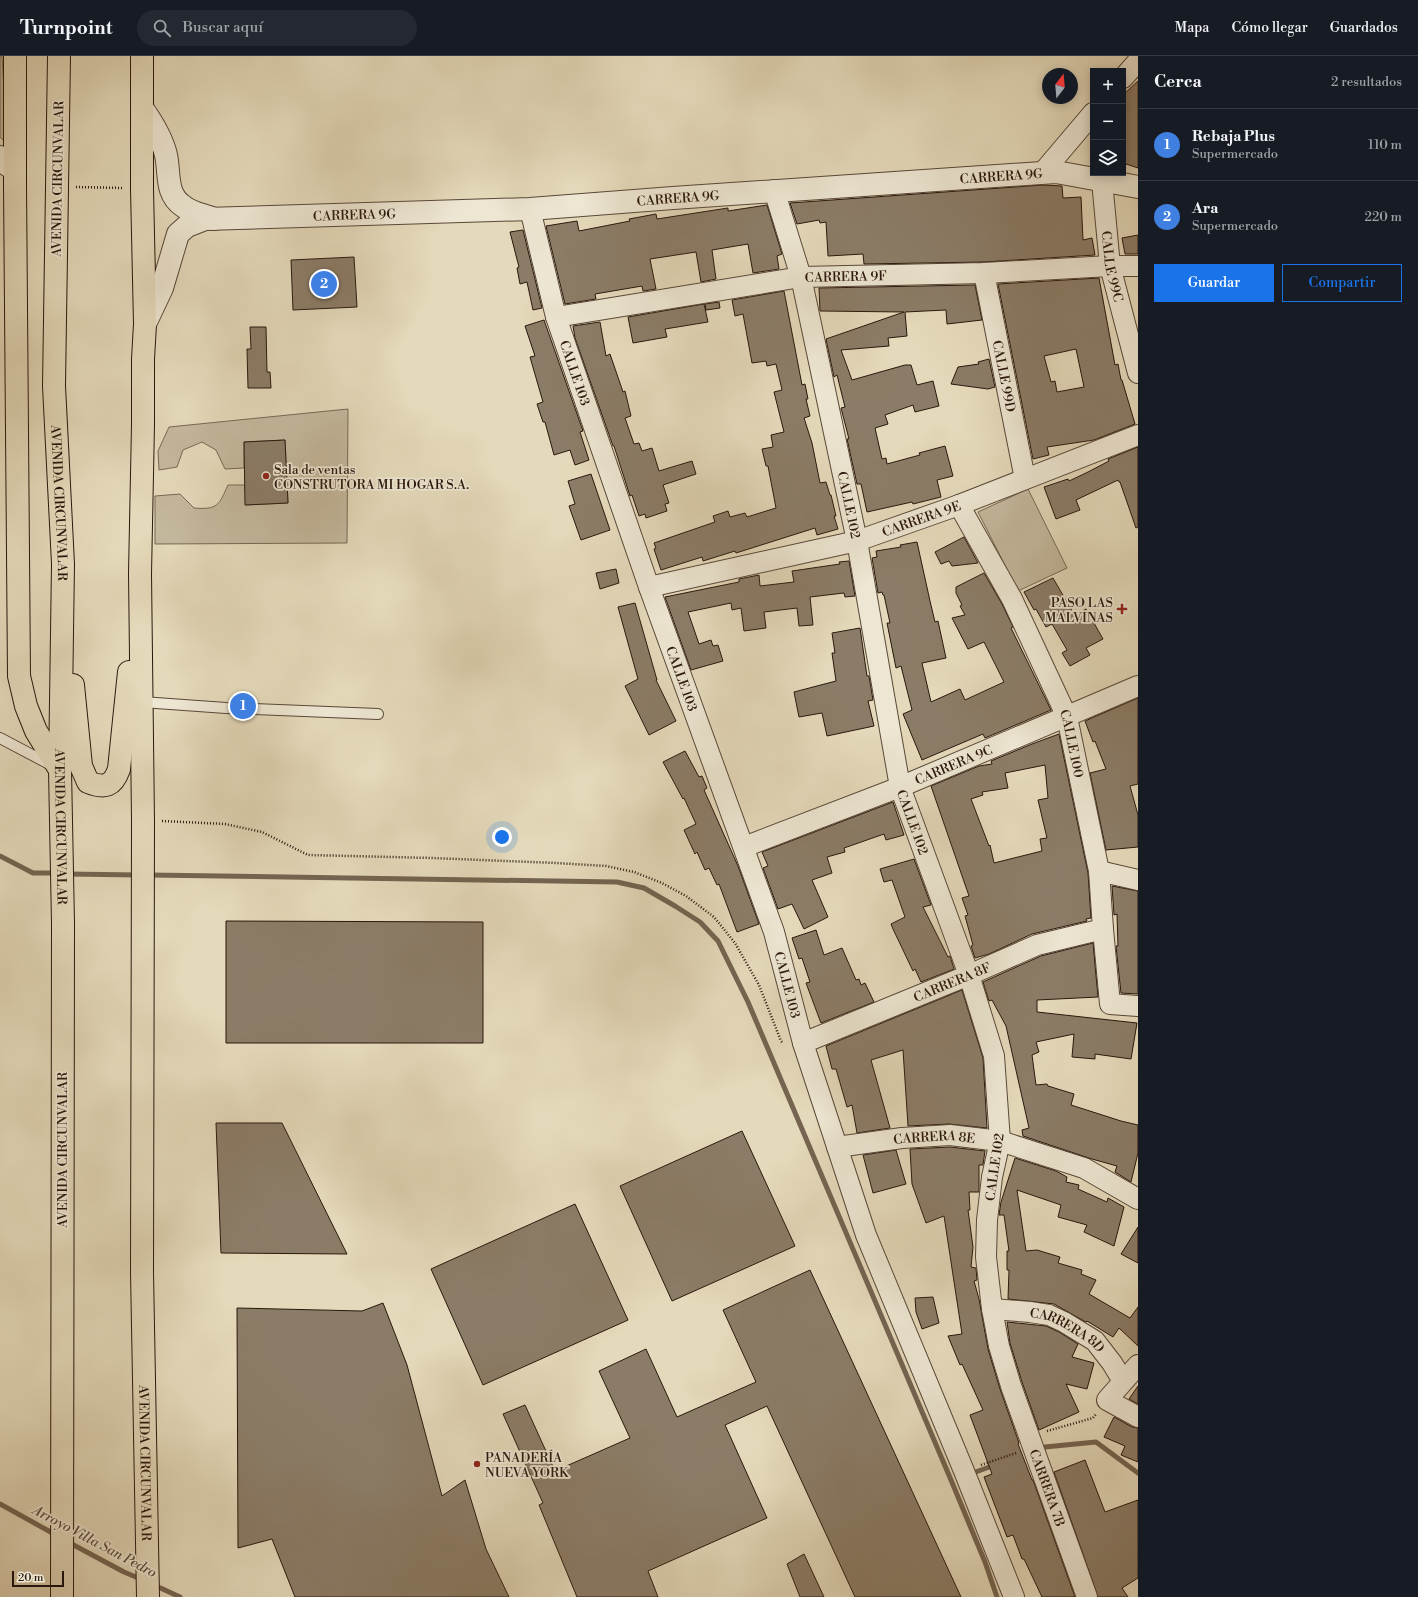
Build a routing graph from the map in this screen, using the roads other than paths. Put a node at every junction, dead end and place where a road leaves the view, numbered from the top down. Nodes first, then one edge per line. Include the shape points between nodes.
1 (15, 56) edge
2 (59, 56) edge
3 (142, 56) edge
4 (1138, 61) edge
5 (1126, 75) edge
6 (142, 108) junction
7 (1090, 117) edge
8 (7, 164) edge
9 (1043, 172) junction
10 (1102, 181) junction
11 (1138, 187) edge
12 (774, 190) junction
13 (530, 209) junction
14 (216, 219) junction
15 (1110, 266) junction
16 (1138, 266) edge
17 (984, 273) junction
18 (801, 277) junction
19 (556, 317) junction
20 (145, 324) junction
21 (1138, 373) edge
22 (1138, 435) edge
23 (1025, 479) junction
24 (959, 505) junction
25 (857, 541) junction
26 (63, 564) junction
27 (140, 574) junction
28 (649, 587) junction
29 (1138, 686) edge
30 (142, 702) junction
31 (378, 714) dead end
32 (1067, 717) junction
33 (0, 738) edge
34 (60, 770) junction
35 (900, 787) junction
36 (744, 847) junction
37 (1099, 871) junction
38 (1138, 880) edge
39 (1103, 929) junction
40 (969, 975) junction
41 (1138, 1006) edge
42 (803, 1043) junction
43 (1000, 1140) junction
44 (837, 1147) junction
45 (1138, 1199) edge
46 (992, 1309) junction
47 (1138, 1364) edge
48 (1123, 1381) junction
49 (1138, 1417) edge
50 (1033, 1446) joint
51 (148, 1596) edge
52 (62, 1597) edge
53 (1014, 1597) edge
54 (1087, 1597) edge

1 - 8 highway
2 - 26 highway, AVENIDA CIRCUNVALAR via 54,386
3 - 6 highway, AVENIDA CIRCUNVALAR
4 - 5 street
6 - 14 street, CARRERA 9G via 164,149 168,182 174,199 184,207
6 - 20 highway, AVENIDA CIRCUNVALAR
7 - 9 street
8 - 34 highway via 19,676 26,706 36,731
9 - 10 street, CARRERA 9G
9 - 12 street, CARRERA 9G
10 - 11 street, CARRERA 9G
10 - 15 street, CALLE 99C
12 - 13 street, CARRERA 9G
12 - 18 street, CALLE 102
13 - 14 street, CARRERA 9G
13 - 19 street, CALLE 103
14 - 20 street, CARRERA 9G via 195,222 178,234 162,288
15 - 16 street, CARRERA 9F
15 - 17 street, CARRERA 9F
15 - 21 street, CALLE 99C
17 - 18 street, CARRERA 9F
17 - 23 street, CALLE 99D
18 - 19 street, CARRERA 9F
18 - 25 street, CALLE 102
19 - 28 street, CALLE 103
20 - 27 highway, AVENIDA CIRCUNVALAR
22 - 23 street, CARRERA 9E
23 - 24 street, CARRERA 9E
24 - 25 street, CARRERA 9E
24 - 32 street, CALLE 100 via 1012,599
25 - 28 street, CARRERA 9E
25 - 35 street, CALLE 102
26 - 27 highway via 81,766 88,782 98,786 107,785 115,780 119,769
26 - 34 highway, AVENIDA CIRCUNVALAR
27 - 30 highway, AVENIDA CIRCUNVALAR
28 - 36 street, CALLE 103
29 - 32 street, CARRERA 9C
30 - 31 lane
30 - 51 highway, AVENIDA CIRCUNVALAR via 142,1272
32 - 35 street, CARRERA 9C
32 - 37 street, CALLE 100
33 - 34 lane
34 - 52 highway, AVENIDA CIRCUNVALAR via 63,924
35 - 36 street, CARRERA 9C
35 - 40 street, CALLE 102
36 - 42 street, CALLE 103 via 774,932
37 - 38 street
37 - 39 street, CALLE 100
39 - 40 street, CARRERA 8F via 1037,945
39 - 41 street, CALLE 100 via 1110,1004
40 - 42 street, CARRERA 8F
40 - 43 street, CALLE 102 via 994,1056
42 - 44 street, CALLE 103
43 - 44 street, CARRERA 8E via 950,1135 902,1138
43 - 45 street, CARRERA 8E via 1084,1168
43 - 46 street, CALLE 102 via 987,1220 986,1257
44 - 53 street, CALLE 103 via 866,1235
46 - 48 street, CARRERA 8D via 1042,1314 1064,1322 1095,1341
46 - 50 street, CALLE 102 via 999,1346
47 - 48 street
48 - 49 street via 1107,1400
50 - 54 street, CARRERA 7B

